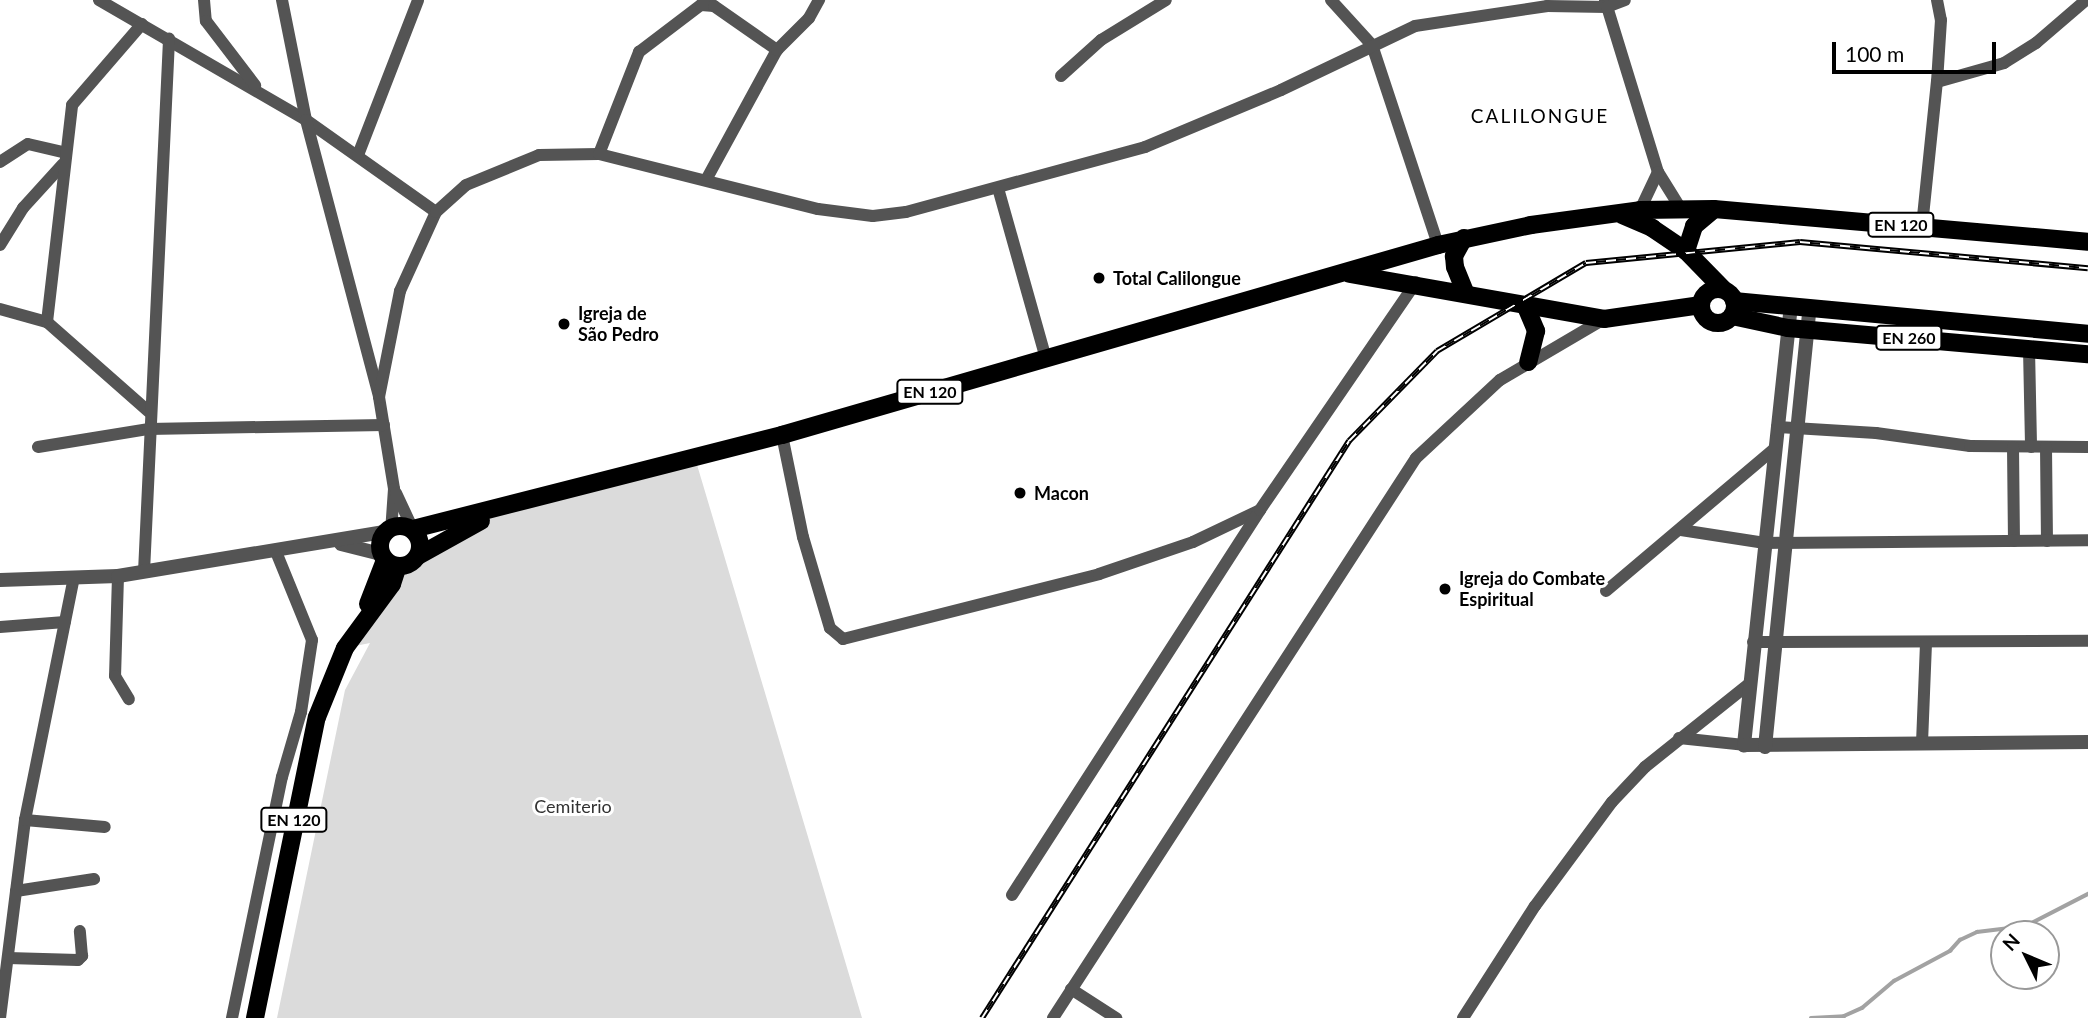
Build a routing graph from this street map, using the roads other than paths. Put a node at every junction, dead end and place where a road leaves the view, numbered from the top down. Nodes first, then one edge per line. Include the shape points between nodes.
1 (99, 0) edge
2 (204, 0) edge
3 (282, 0) edge
4 (418, 0) edge
5 (819, 0) edge
6 (1166, 0) edge
7 (1625, 0) edge
8 (1937, 0) edge
9 (2086, 0) edge
10 (1334, 2) edge
11 (1606, 4) edge
12 (142, 24) junction
13 (169, 39) junction
14 (1372, 45) junction
15 (777, 50) junction
16 (1061, 76) dead end
17 (1937, 82) junction
18 (259, 91) junction
19 (306, 120) junction
20 (599, 154) junction
21 (358, 155) junction
22 (63, 158) junction
23 (0, 162) edge
24 (1658, 172) junction
25 (706, 180) junction
26 (998, 188) junction
27 (1682, 209) junction
28 (1714, 209) junction
29 (1640, 210) junction
30 (436, 212) junction
31 (1615, 213) junction
32 (1922, 226) junction
33 (1464, 239) junction
34 (2088, 242) edge
35 (0, 245) edge
36 (1438, 246) junction
37 (1686, 251) junction
38 (1346, 273) junction
39 (1416, 282) junction
40 (1466, 294) junction
41 (1730, 302) junction
42 (1701, 305) junction
43 (1791, 305) junction
44 (1526, 307) junction
45 (1810, 307) junction
46 (0, 309) edge
47 (1604, 319) junction
48 (1919, 319) junction
49 (47, 322) junction
50 (1788, 328) junction
51 (1808, 328) junction
52 (2088, 334) edge
53 (1917, 339) junction
54 (2029, 349) junction
55 (2088, 354) edge
56 (1046, 359) junction
57 (1528, 362) junction
58 (379, 397) junction
59 (148, 411) junction
60 (384, 425) junction
61 (1777, 427) junction
62 (148, 429) junction
63 (1798, 429) junction
64 (782, 435) junction
65 (38, 447) dead end
66 (2014, 447) junction
67 (2031, 447) junction
68 (2046, 447) junction
69 (2088, 447) edge
70 (1774, 449) junction
71 (394, 489) junction
72 (512, 504) junction
73 (1260, 510) junction
74 (412, 529) junction
75 (388, 530) junction
76 (1681, 530) junction
77 (2088, 540) edge
78 (2014, 541) junction
79 (2047, 541) junction
80 (1765, 542) junction
81 (333, 543) junction
82 (1786, 543) junction
83 (276, 552) junction
84 (418, 556) junction
85 (388, 560) junction
86 (144, 572) junction
87 (118, 576) junction
88 (74, 578) junction
89 (0, 580) edge
90 (1606, 591) dead end
91 (65, 622) junction
92 (0, 628) edge
93 (2088, 641) edge
94 (1754, 642) junction
95 (1777, 643) junction
96 (1926, 643) junction
97 (1749, 684) junction
98 (129, 699) dead end
99 (1679, 738) junction
100 (2088, 742) edge
101 (1922, 743) junction
102 (1744, 746) junction
103 (1765, 747) junction
104 (25, 820) junction
105 (105, 827) dead end
106 (94, 880) dead end
107 (16, 891) junction
108 (1012, 895) dead end
109 (80, 931) dead end
110 (8, 958) junction
111 (1071, 989) junction
112 (0, 1018) edge
113 (232, 1018) edge
114 (255, 1018) edge
115 (1053, 1018) edge
116 (1116, 1018) edge
117 (1463, 1018) edge

1 - 12 street
2 - 18 street via 206,21
3 - 19 street
4 - 21 street
5 - 15 street via 810,18
6 - 16 street via 1101,40
7 - 11 street
8 - 17 street via 1941,20
9 - 17 street via 2036,43 2004,63
10 - 14 street
11 - 14 street via 1484,13 1415,26
11 - 24 street
12 - 13 street
12 - 22 street via 72,105
13 - 18 street
13 - 59 street
14 - 26 street via 1282,90 1156,142
14 - 36 street
15 - 20 street via 714,6 701,5 639,52
15 - 25 street
17 - 32 street
18 - 19 street
19 - 21 street
19 - 58 street
20 - 25 street
20 - 30 street via 539,155 502,167 466,185
21 - 30 street
22 - 23 street via 29,144
22 - 35 street
22 - 49 street
24 - 27 street
24 - 29 street
25 - 26 street via 818,209 873,216
26 - 56 street
27 - 28 main road, EN 120
27 - 29 main road, EN 120
28 - 32 main road, EN 120
28 - 37 main road via 1694,226
29 - 31 main road, EN 120
30 - 58 street via 400,291
31 - 33 main road, EN 120
31 - 37 main road via 1652,228
32 - 34 main road, EN 120
33 - 36 main road, EN 120
33 - 40 main road via 1455,267
36 - 38 main road, EN 120
37 - 41 main road
38 - 39 main road, EN 120
38 - 56 main road, EN 120
39 - 40 main road, EN 120
39 - 73 street
40 - 44 main road, EN 120
41 - 42 main road, EN 120 via 1709,292
41 - 42 main road via 1723,322 1712,322 1703,315
41 - 43 main road, EN 260
41 - 50 main road, EN 260
42 - 47 main road, EN 120
43 - 45 main road, EN 260
43 - 50 street
44 - 47 main road, EN 120
44 - 57 main road via 1536,331
45 - 48 main road, EN 260
45 - 51 street
46 - 49 street
47 - 57 street
48 - 52 main road, EN 260
48 - 53 main road
49 - 59 street
50 - 51 main road, EN 260
50 - 61 street
51 - 53 main road, EN 260
51 - 63 street
53 - 54 main road, EN 260
54 - 55 main road, EN 260
54 - 67 street
56 - 64 main road, EN 120
57 - 111 street via 1464,409 1416,458
58 - 60 street
59 - 62 street
60 - 62 street
60 - 71 street
61 - 63 street
61 - 70 street
62 - 65 street
62 - 86 street
63 - 66 street
63 - 82 street
64 - 72 main road, EN 120
64 - 73 street via 830,628 843,639 1099,574 1193,542
66 - 67 street
66 - 78 street
67 - 68 street
68 - 69 street
68 - 79 street
70 - 76 street
70 - 80 street
71 - 74 street
71 - 75 street
72 - 74 main road, EN 120
72 - 84 main road, EN 120
73 - 108 street
74 - 75 main road, EN 120
74 - 84 main road via 420,542
75 - 81 street
75 - 85 main road, EN 120
76 - 80 street
76 - 90 street
77 - 79 street
78 - 79 street
78 - 82 street
80 - 82 street
80 - 94 street
81 - 83 street
81 - 85 street
82 - 95 street
83 - 86 street
83 - 113 street via 312,640 301,712 282,777
84 - 85 main road, EN 120
85 - 114 main road, EN 120 via 392,584 358,629 317,717
86 - 87 street
87 - 88 street
87 - 98 street via 115,676
88 - 89 street
88 - 91 street
91 - 92 street
91 - 104 street
93 - 96 street
94 - 95 street
94 - 97 street
95 - 96 street
95 - 103 street
96 - 101 street
97 - 99 street
97 - 102 street
99 - 102 street
99 - 117 street via 1612,802 1569,858
100 - 101 street
101 - 103 street
102 - 103 street
104 - 105 street
104 - 107 street
106 - 107 street
107 - 110 street
109 - 110 street via 82,956 78,960
110 - 112 street
111 - 115 street
111 - 116 street

